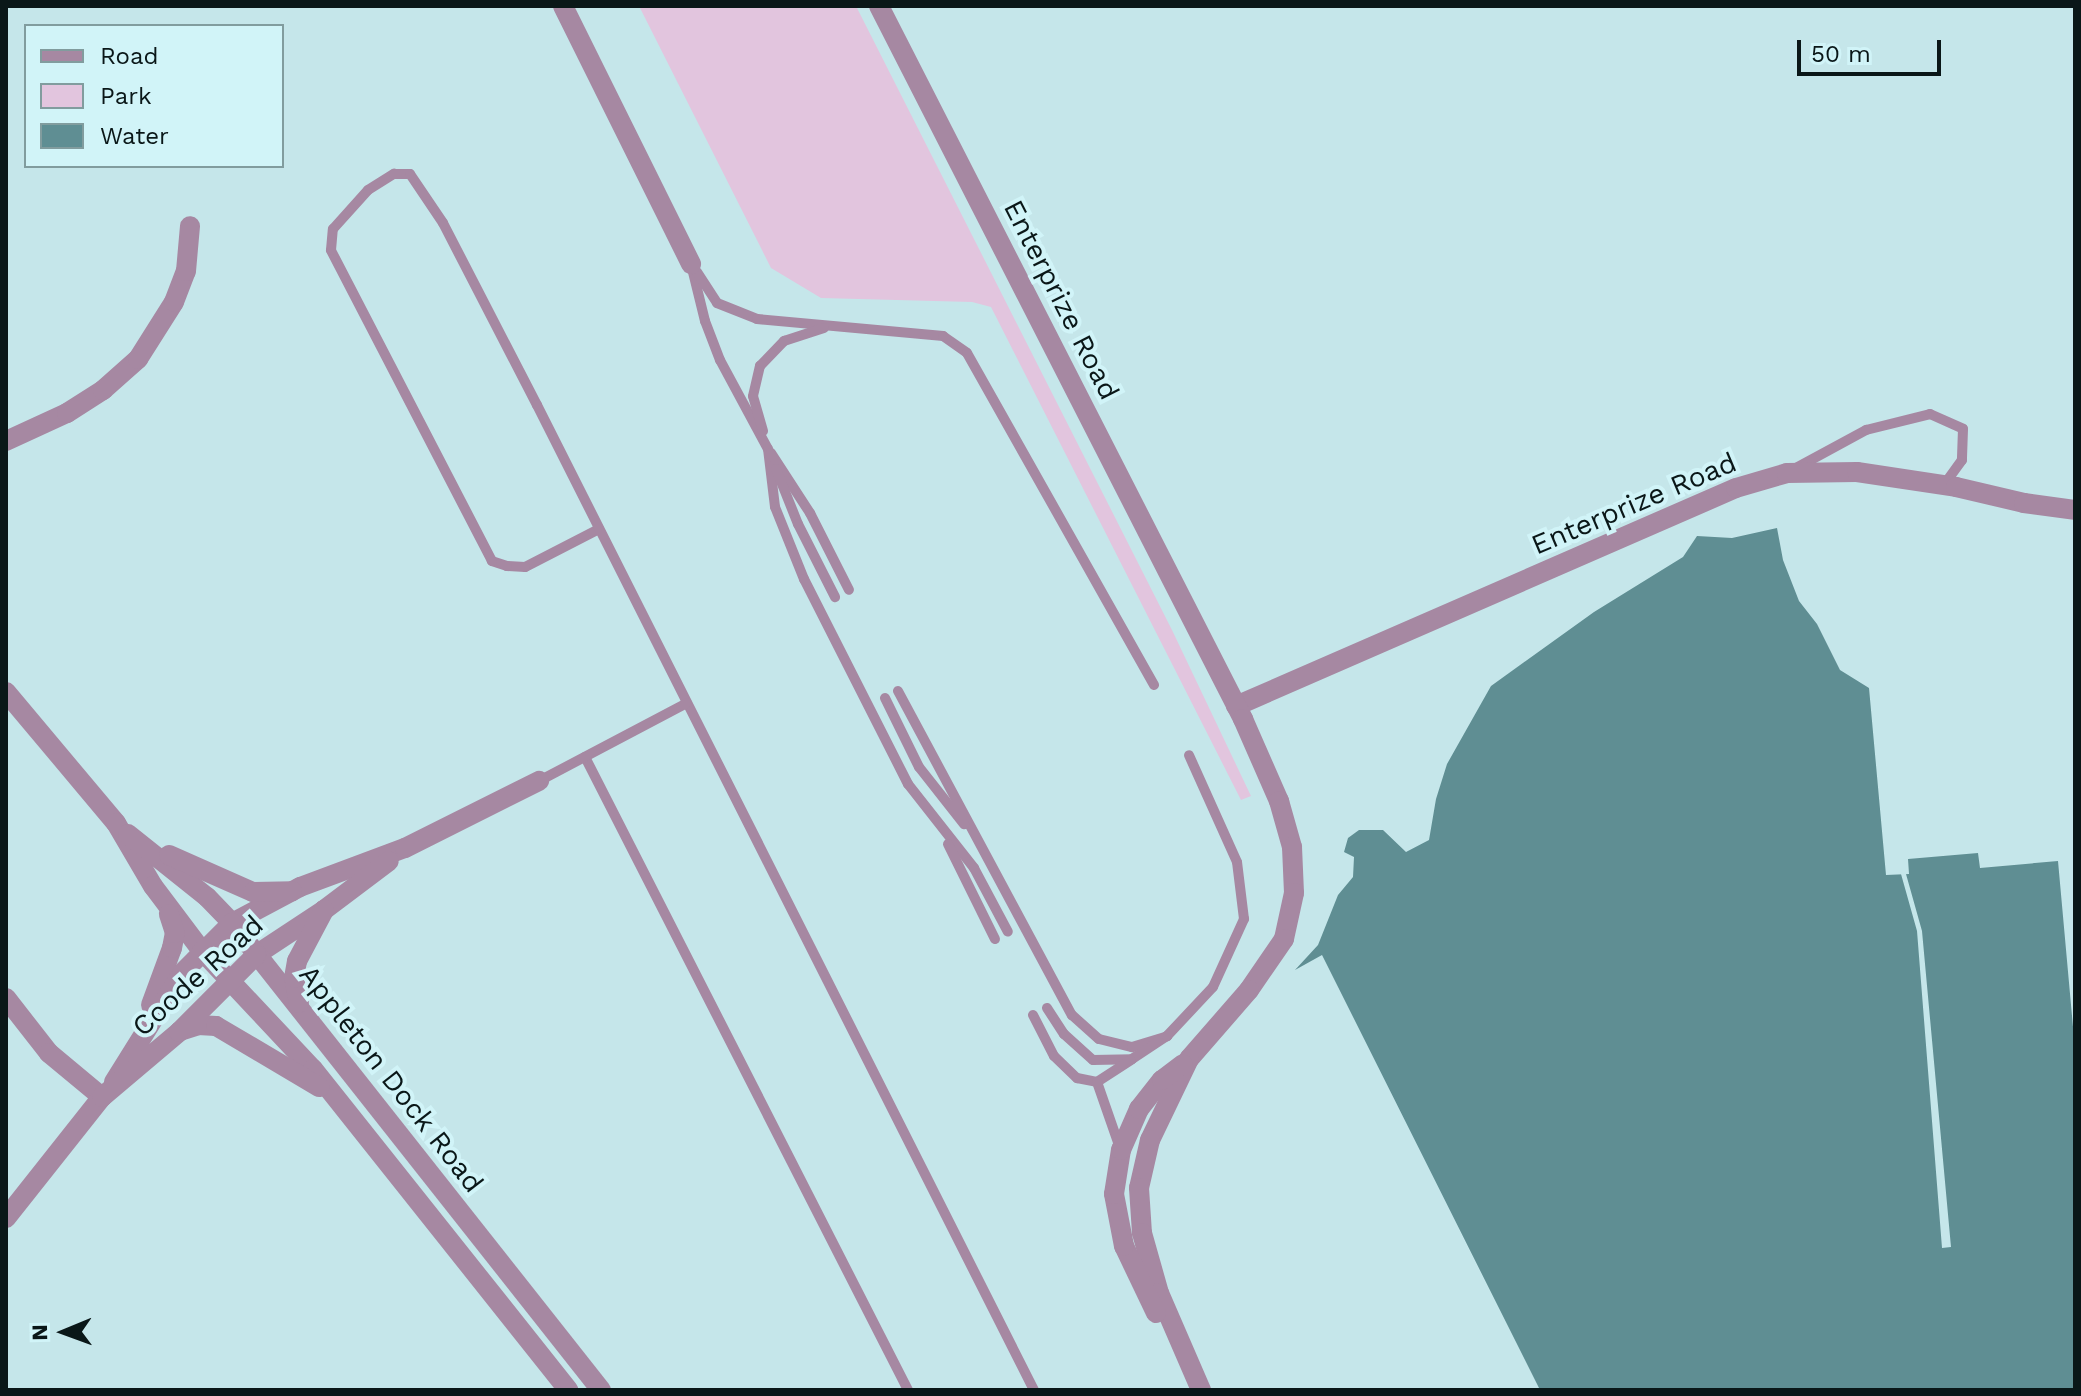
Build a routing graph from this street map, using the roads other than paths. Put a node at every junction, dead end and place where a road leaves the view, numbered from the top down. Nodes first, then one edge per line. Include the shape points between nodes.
1 (563, 6) edge
2 (879, 6) edge
3 (190, 226) dead end
4 (691, 264) junction
5 (828, 327) junction
6 (6, 441) edge
7 (768, 449) junction
8 (1787, 473) junction
9 (1944, 485) junction
10 (2075, 510) edge
11 (599, 529) junction
12 (849, 590) dead end
13 (835, 597) dead end
14 (1154, 685) dead end
15 (898, 691) dead end
16 (6, 692) edge
17 (885, 698) dead end
18 (687, 703) junction
19 (1236, 706) junction
20 (1189, 755) dead end
21 (585, 757) junction
22 (539, 781) joint
23 (112, 820) junction
24 (939, 827) junction
25 (133, 838) junction
26 (981, 844) junction
27 (405, 848) junction
28 (292, 891) junction
29 (164, 901) junction
30 (324, 910) junction
31 (232, 923) junction
32 (1008, 932) dead end
33 (995, 939) dead end
34 (202, 951) junction
35 (256, 955) junction
36 (230, 981) junction
37 (6, 998) edge
38 (1047, 1008) dead end
39 (303, 1012) junction
40 (1033, 1015) dead end
41 (179, 1032) junction
42 (1167, 1036) junction
43 (128, 1056) junction
44 (1132, 1059) junction
45 (1189, 1059) junction
46 (1097, 1082) junction
47 (105, 1094) junction
48 (341, 1104) junction
49 (1121, 1150) junction
50 (6, 1218) edge
51 (1190, 1367) junction
52 (568, 1390) edge
53 (601, 1390) edge
54 (908, 1390) edge
55 (1034, 1390) edge
56 (1201, 1390) edge

1 - 4 street
2 - 19 street, Enterprize Road
3 - 6 street via 186,271 174,302 138,359 67,413
4 - 5 lane via 717,303 757,319
4 - 7 lane via 720,360
5 - 7 lane via 784,341 760,366 753,396
5 - 14 lane via 943,336 967,353
7 - 12 lane via 810,513
7 - 13 lane
7 - 24 lane via 775,507 804,579 908,784
8 - 9 street, Enterprize Road via 1857,472
8 - 9 lane via 1866,430 1930,414 1963,429 1962,460
8 - 19 street, Enterprize Road via 1736,488
9 - 10 street, Enterprize Road
11 - 11 lane via 443,223 410,174 394,174 368,190 333,229 331,250 492,561 525,567
11 - 18 lane
15 - 26 lane
16 - 23 street, Appleton Dock Road
17 - 26 lane via 919,767
18 - 21 lane
18 - 55 lane
19 - 45 street, Enterprize Road via 1279,801 1292,847 1294,893 1284,939 1249,990
20 - 42 lane via 1237,862 1244,919 1213,987
21 - 22 lane
21 - 54 lane
22 - 27 street, Coode Road
23 - 25 street, Appleton Dock Road
23 - 29 street, Appleton Dock Road
24 - 32 lane via 974,868
24 - 33 lane
25 - 28 street via 253,892
25 - 31 street, Appleton Dock Road
26 - 42 lane via 1072,1015 1099,1039 1132,1047
27 - 28 street, Coode Road
27 - 30 street, Coode Road
28 - 31 street, Coode Road
29 - 34 street, Appleton Dock Road
29 - 43 street via 175,933 172,948
30 - 35 street, Coode Road
30 - 39 street via 297,961 296,996
31 - 34 street, Coode Road
31 - 35 street, Appleton Dock Road
34 - 36 street, Appleton Dock Road
34 - 43 street, Coode Road
35 - 36 street, Coode Road
35 - 39 street, Appleton Dock Road
36 - 41 street, Coode Road
36 - 48 street, Appleton Dock Road
37 - 47 street via 49,1053
38 - 44 lane via 1064,1034 1093,1060
39 - 53 street, Appleton Dock Road
40 - 46 lane via 1054,1056 1077,1078
41 - 47 street, Coode Road
41 - 48 street via 216,1026
42 - 44 lane
43 - 47 street, Coode Road
44 - 46 lane
45 - 49 street, Enterprize Road via 1162,1080 1139,1109
45 - 51 street, Enterprize Road via 1150,1140 1139,1188 1142,1233 1159,1293
46 - 49 lane
47 - 50 street, Coode Road
48 - 52 street, Appleton Dock Road
49 - 51 street, Enterprize Road via 1114,1194 1124,1246 1148,1299
51 - 56 street, Enterprize Road

